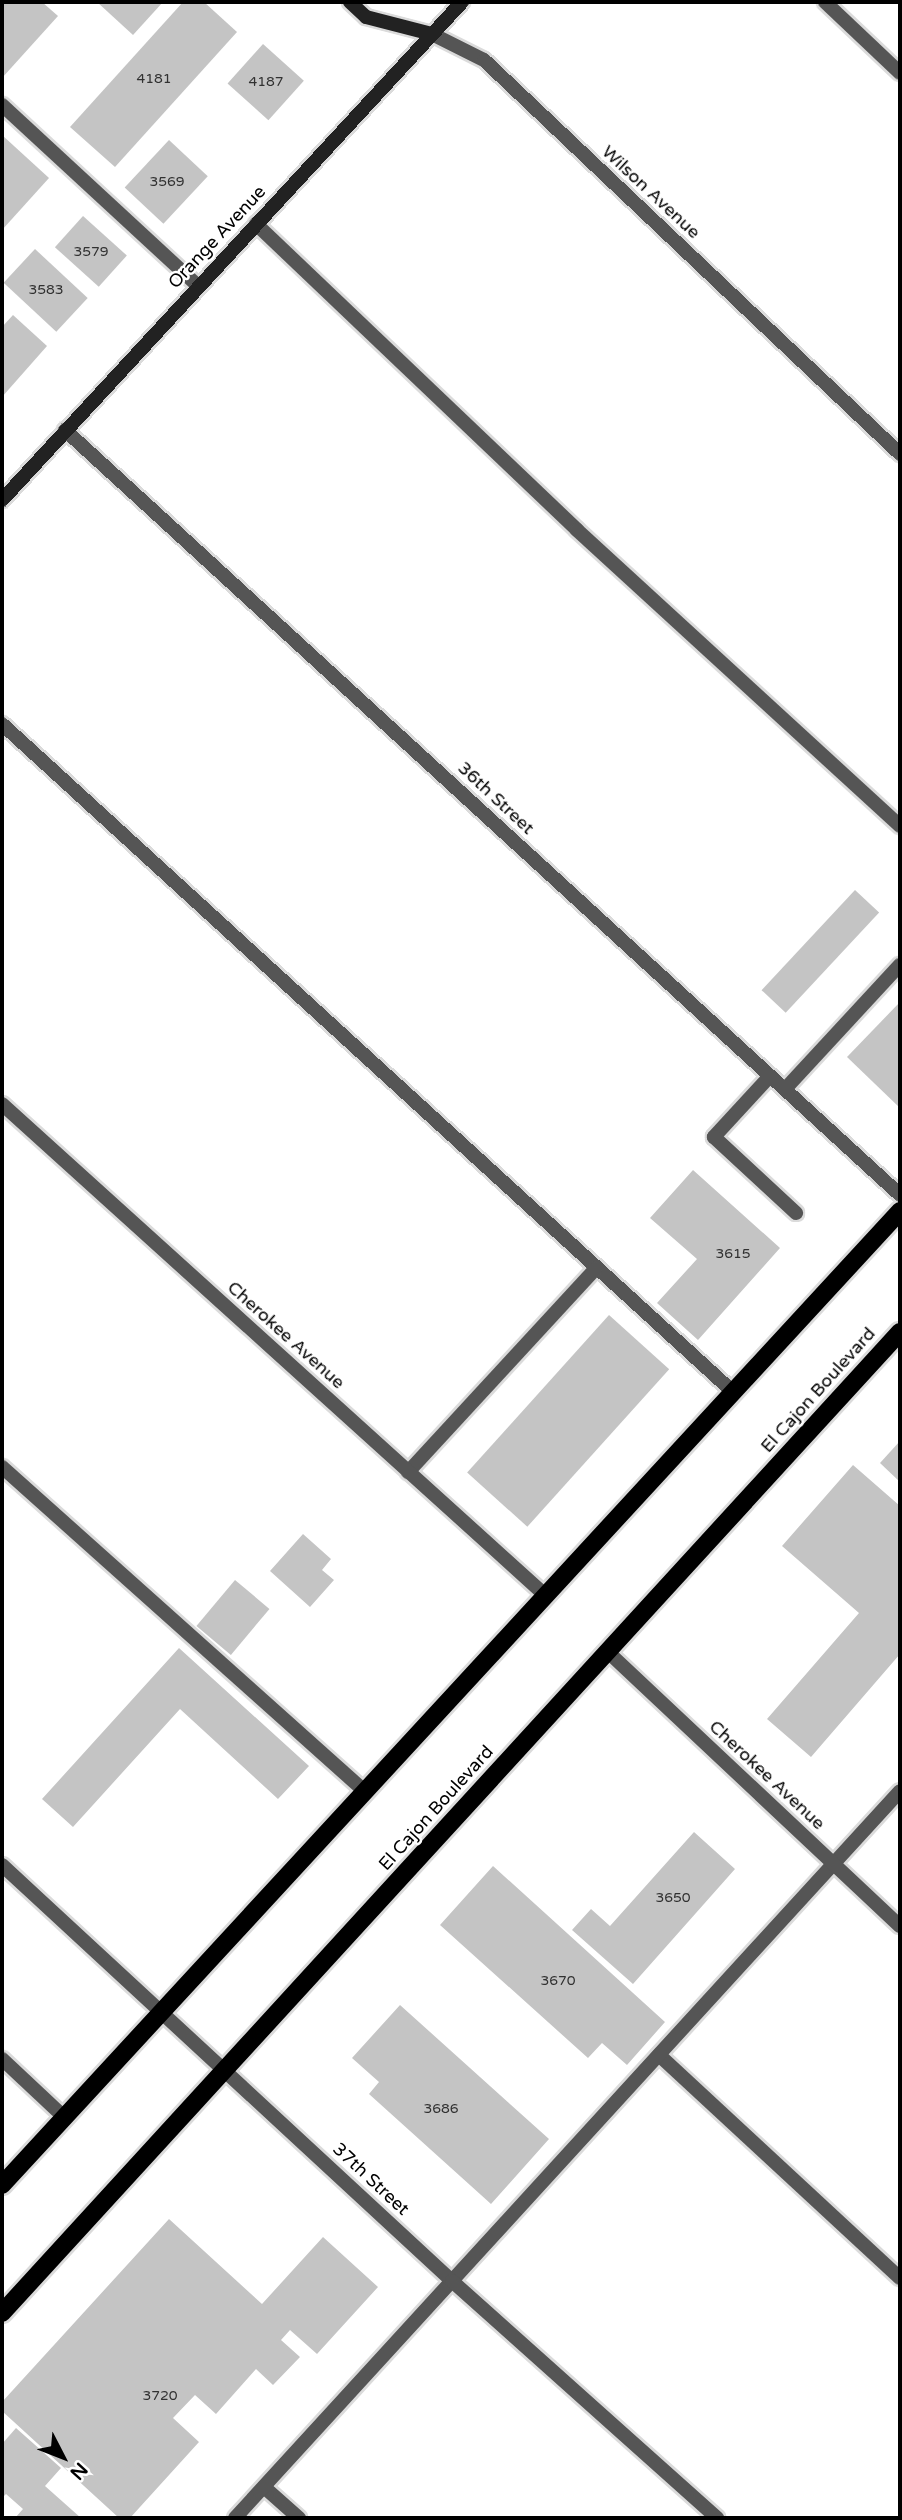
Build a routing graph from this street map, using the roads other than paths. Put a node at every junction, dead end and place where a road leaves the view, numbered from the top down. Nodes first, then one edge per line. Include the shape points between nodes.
1 (350, 2) edge
2 (462, 2) edge
3 (825, 2) edge
4 (432, 34) junction
5 (900, 73) edge
6 (2, 105) edge
7 (256, 224) junction
8 (198, 286) junction
9 (65, 430) junction
10 (900, 454) edge
11 (2, 500) edge
12 (2, 724) edge
13 (900, 825) edge
14 (900, 965) edge
15 (770, 1076) junction
16 (785, 1088) junction
17 (2, 1104) edge
18 (900, 1195) edge
19 (900, 1211) edge
20 (796, 1213) dead end
21 (596, 1268) junction
22 (900, 1332) edge
23 (733, 1392) junction
24 (2, 1467) edge
25 (408, 1472) junction
26 (545, 1595) junction
27 (608, 1652) junction
28 (365, 1791) junction
29 (900, 1791) edge
30 (834, 1864) junction
31 (2, 1865) edge
32 (900, 1926) edge
33 (162, 2011) junction
34 (659, 2055) junction
35 (2, 2059) edge
36 (225, 2070) junction
37 (64, 2117) junction
38 (2, 2185) edge
39 (900, 2278) edge
40 (452, 2281) junction
41 (2, 2313) edge
42 (264, 2487) junction
43 (235, 2518) edge
44 (299, 2518) edge
45 (717, 2518) edge

1 - 4 main road, Wilson Avenue via 366,17
2 - 4 main road, Orange Avenue
3 - 5 street
4 - 7 main road, Orange Avenue
4 - 10 street, Wilson Avenue via 484,60
6 - 8 street
7 - 8 main road, Orange Avenue
7 - 13 street via 577,530
8 - 9 main road, Orange Avenue
9 - 11 main road, Orange Avenue
9 - 15 street, 36th Street
12 - 21 street
14 - 16 street
15 - 16 street, 36th Street
15 - 20 street via 714,1137
16 - 18 street, 36th Street
17 - 25 street, Cherokee Avenue
19 - 23 main road
21 - 23 street
21 - 25 street
22 - 27 main road, El Cajon Boulevard
23 - 26 main road
24 - 28 street
25 - 26 street, Cherokee Avenue
26 - 28 main road
27 - 30 street, Cherokee Avenue
27 - 36 main road, El Cajon Boulevard
28 - 33 main road
29 - 30 street
30 - 32 street, Cherokee Avenue
30 - 34 street
31 - 33 street, 37th Street
33 - 36 street, 37th Street
33 - 37 main road
34 - 39 street
34 - 40 street
35 - 37 street
36 - 40 street, 37th Street
36 - 41 main road, El Cajon Boulevard
37 - 38 main road
40 - 42 street
40 - 45 street, 37th Street
42 - 43 street
42 - 44 street

